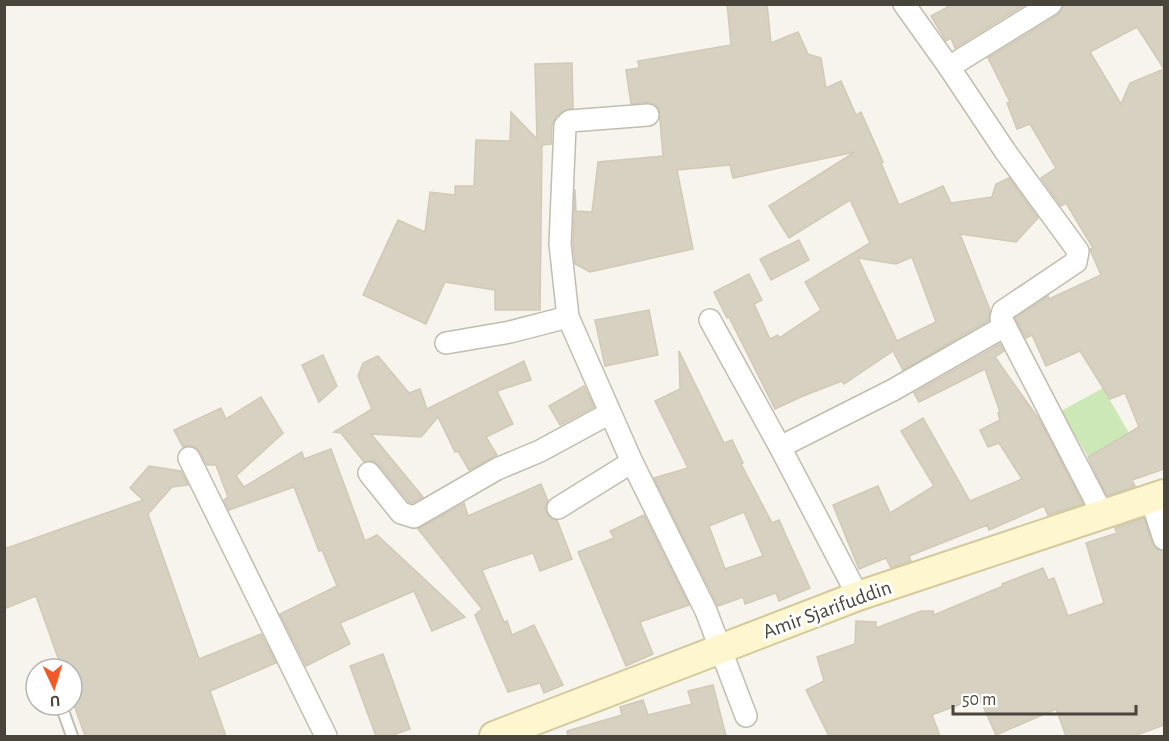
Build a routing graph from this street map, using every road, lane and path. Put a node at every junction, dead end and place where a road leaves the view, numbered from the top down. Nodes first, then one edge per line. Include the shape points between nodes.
1 (904, 4) edge
2 (1051, 4) edge
3 (949, 67) junction
4 (648, 115) dead end
5 (568, 317) junction
6 (710, 320) dead end
7 (1005, 326) junction
8 (446, 343) dead end
9 (610, 412) junction
10 (780, 447) junction
11 (189, 458) dead end
12 (632, 462) junction
13 (369, 473) dead end
14 (1158, 496) edge
15 (558, 508) dead end
16 (1103, 515) junction
17 (1164, 539) edge
18 (858, 596) junction
19 (720, 649) junction
20 (746, 716) dead end
21 (65, 717) edge
22 (72, 736) edge
23 (326, 736) edge
24 (494, 736) edge

1 - 3 street
2 - 3 street
3 - 7 street via 1078,251 1076,262 1003,311
4 - 5 street via 570,121 565,126 560,244
5 - 8 street
5 - 9 street
6 - 10 street
7 - 10 street via 893,390
7 - 16 street
9 - 12 street
9 - 13 street via 540,451 497,469 414,517 401,513
10 - 18 street
11 - 23 street
12 - 15 street
12 - 19 street via 706,611
14 - 16 main road, Amir Sjarifuddin
14 - 17 street
16 - 18 main road, Amir Sjarifuddin
18 - 19 main road, Amir Sjarifuddin
19 - 20 street
19 - 24 main road, Amir Sjarifuddin
21 - 22 lane

